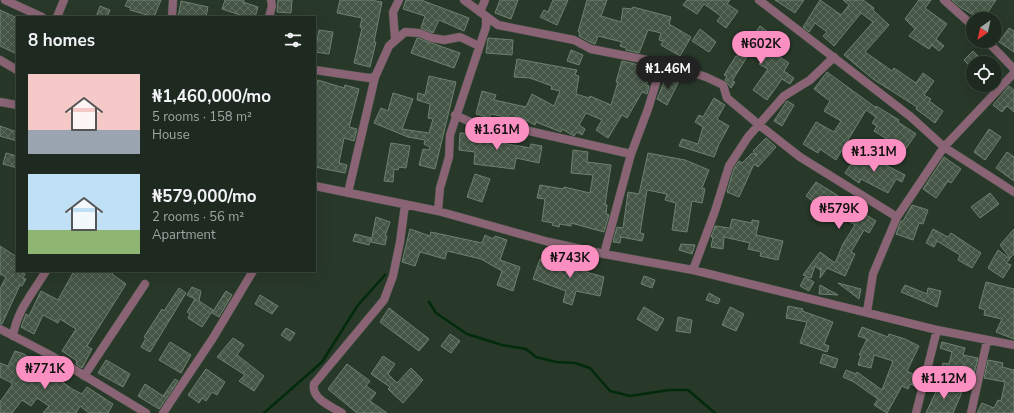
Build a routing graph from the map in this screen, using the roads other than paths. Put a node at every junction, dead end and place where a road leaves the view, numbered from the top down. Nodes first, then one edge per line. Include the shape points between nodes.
1 (5, 0) edge
2 (64, 0) edge
3 (173, 0) edge
4 (271, 0) edge
5 (398, 0) edge
6 (464, 0) edge
7 (486, 0) edge
8 (759, 0) edge
9 (944, 0) edge
10 (483, 15) junction
11 (40, 16) edge
12 (57, 16) edge
13 (172, 16) edge
14 (269, 16) edge
15 (966, 20) edge
16 (498, 25) junction
17 (486, 27) junction
18 (395, 39) junction
19 (479, 46) junction
20 (994, 48) edge
21 (834, 57) junction
22 (0, 60) edge
23 (662, 63) junction
24 (16, 69) edge
25 (1014, 69) edge
26 (316, 70) edge
27 (1014, 73) edge
28 (375, 77) junction
29 (0, 102) edge
30 (16, 105) edge
31 (455, 115) junction
32 (758, 124) junction
33 (944, 147) junction
34 (631, 154) junction
35 (316, 186) edge
36 (1014, 192) edge
37 (348, 193) junction
38 (404, 205) junction
39 (438, 210) junction
40 (898, 217) junction
41 (604, 254) junction
42 (692, 270) junction
43 (45, 272) edge
44 (252, 272) edge
45 (145, 284) dead end
46 (867, 312) junction
47 (0, 329) edge
48 (937, 330) junction
49 (13, 336) junction
50 (987, 341) junction
51 (1014, 345) edge
52 (84, 376) junction
53 (146, 413) edge
54 (163, 413) edge
55 (342, 413) edge
56 (916, 413) edge
57 (972, 413) edge

1 - 11 street
2 - 12 street
3 - 13 street
4 - 14 street
5 - 18 street via 392,12
6 - 10 street
7 - 10 street
8 - 21 street
9 - 15 street
10 - 16 street
10 - 17 street
16 - 17 street
16 - 23 street via 574,40 591,49
17 - 19 street
18 - 19 street via 405,32 412,31 444,40 460,37
18 - 28 street via 384,54
19 - 31 street
20 - 25 street
21 - 32 street via 810,80 784,96
21 - 33 street via 911,117
22 - 24 street
23 - 32 street via 723,85 727,98
23 - 34 street
26 - 28 street
27 - 33 street
28 - 37 street
29 - 30 street
31 - 34 street via 477,125 496,125
31 - 39 street
32 - 40 street via 800,156
32 - 42 street via 729,166
33 - 36 street
33 - 40 street
34 - 41 street
35 - 37 street
37 - 38 street
38 - 39 street
38 - 55 street via 399,248 384,300 314,384 316,396
39 - 41 street via 549,242
40 - 46 street via 873,274
41 - 42 street
42 - 46 street
43 - 49 street via 26,299 15,323
44 - 54 street via 213,338
45 - 52 street
46 - 48 street
47 - 49 street
48 - 50 street
48 - 56 street
49 - 52 street
50 - 51 street
50 - 57 street
52 - 53 street

